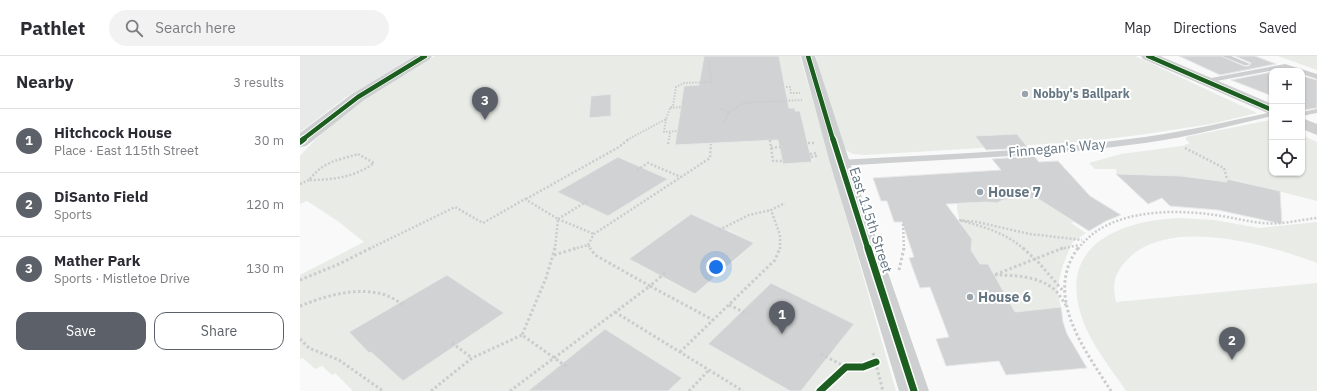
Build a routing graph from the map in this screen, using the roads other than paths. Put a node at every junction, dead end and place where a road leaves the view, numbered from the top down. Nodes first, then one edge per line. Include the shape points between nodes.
1 (425, 56) edge
2 (808, 56) edge
3 (1148, 56) edge
4 (1225, 56) edge
5 (1246, 64) dead end
6 (1269, 68) edge
7 (1271, 68) edge
8 (1291, 68) edge
9 (1305, 72) edge
10 (1317, 77) edge
11 (1206, 81) junction
12 (1269, 109) edge
13 (1317, 111) edge
14 (1305, 113) edge
15 (1269, 115) edge
16 (1305, 124) edge
17 (1317, 130) edge
18 (300, 142) edge
19 (840, 163) junction
20 (914, 391) edge

1 - 18 street via 358,97
2 - 19 street, East 115th Street
3 - 11 street
4 - 5 lane
6 - 11 lane
7 - 8 lane
9 - 10 lane
11 - 12 street
13 - 14 lane
15 - 19 lane, Finnegan's Way via 1144,140 976,155
16 - 17 street
19 - 20 street, East 115th Street

